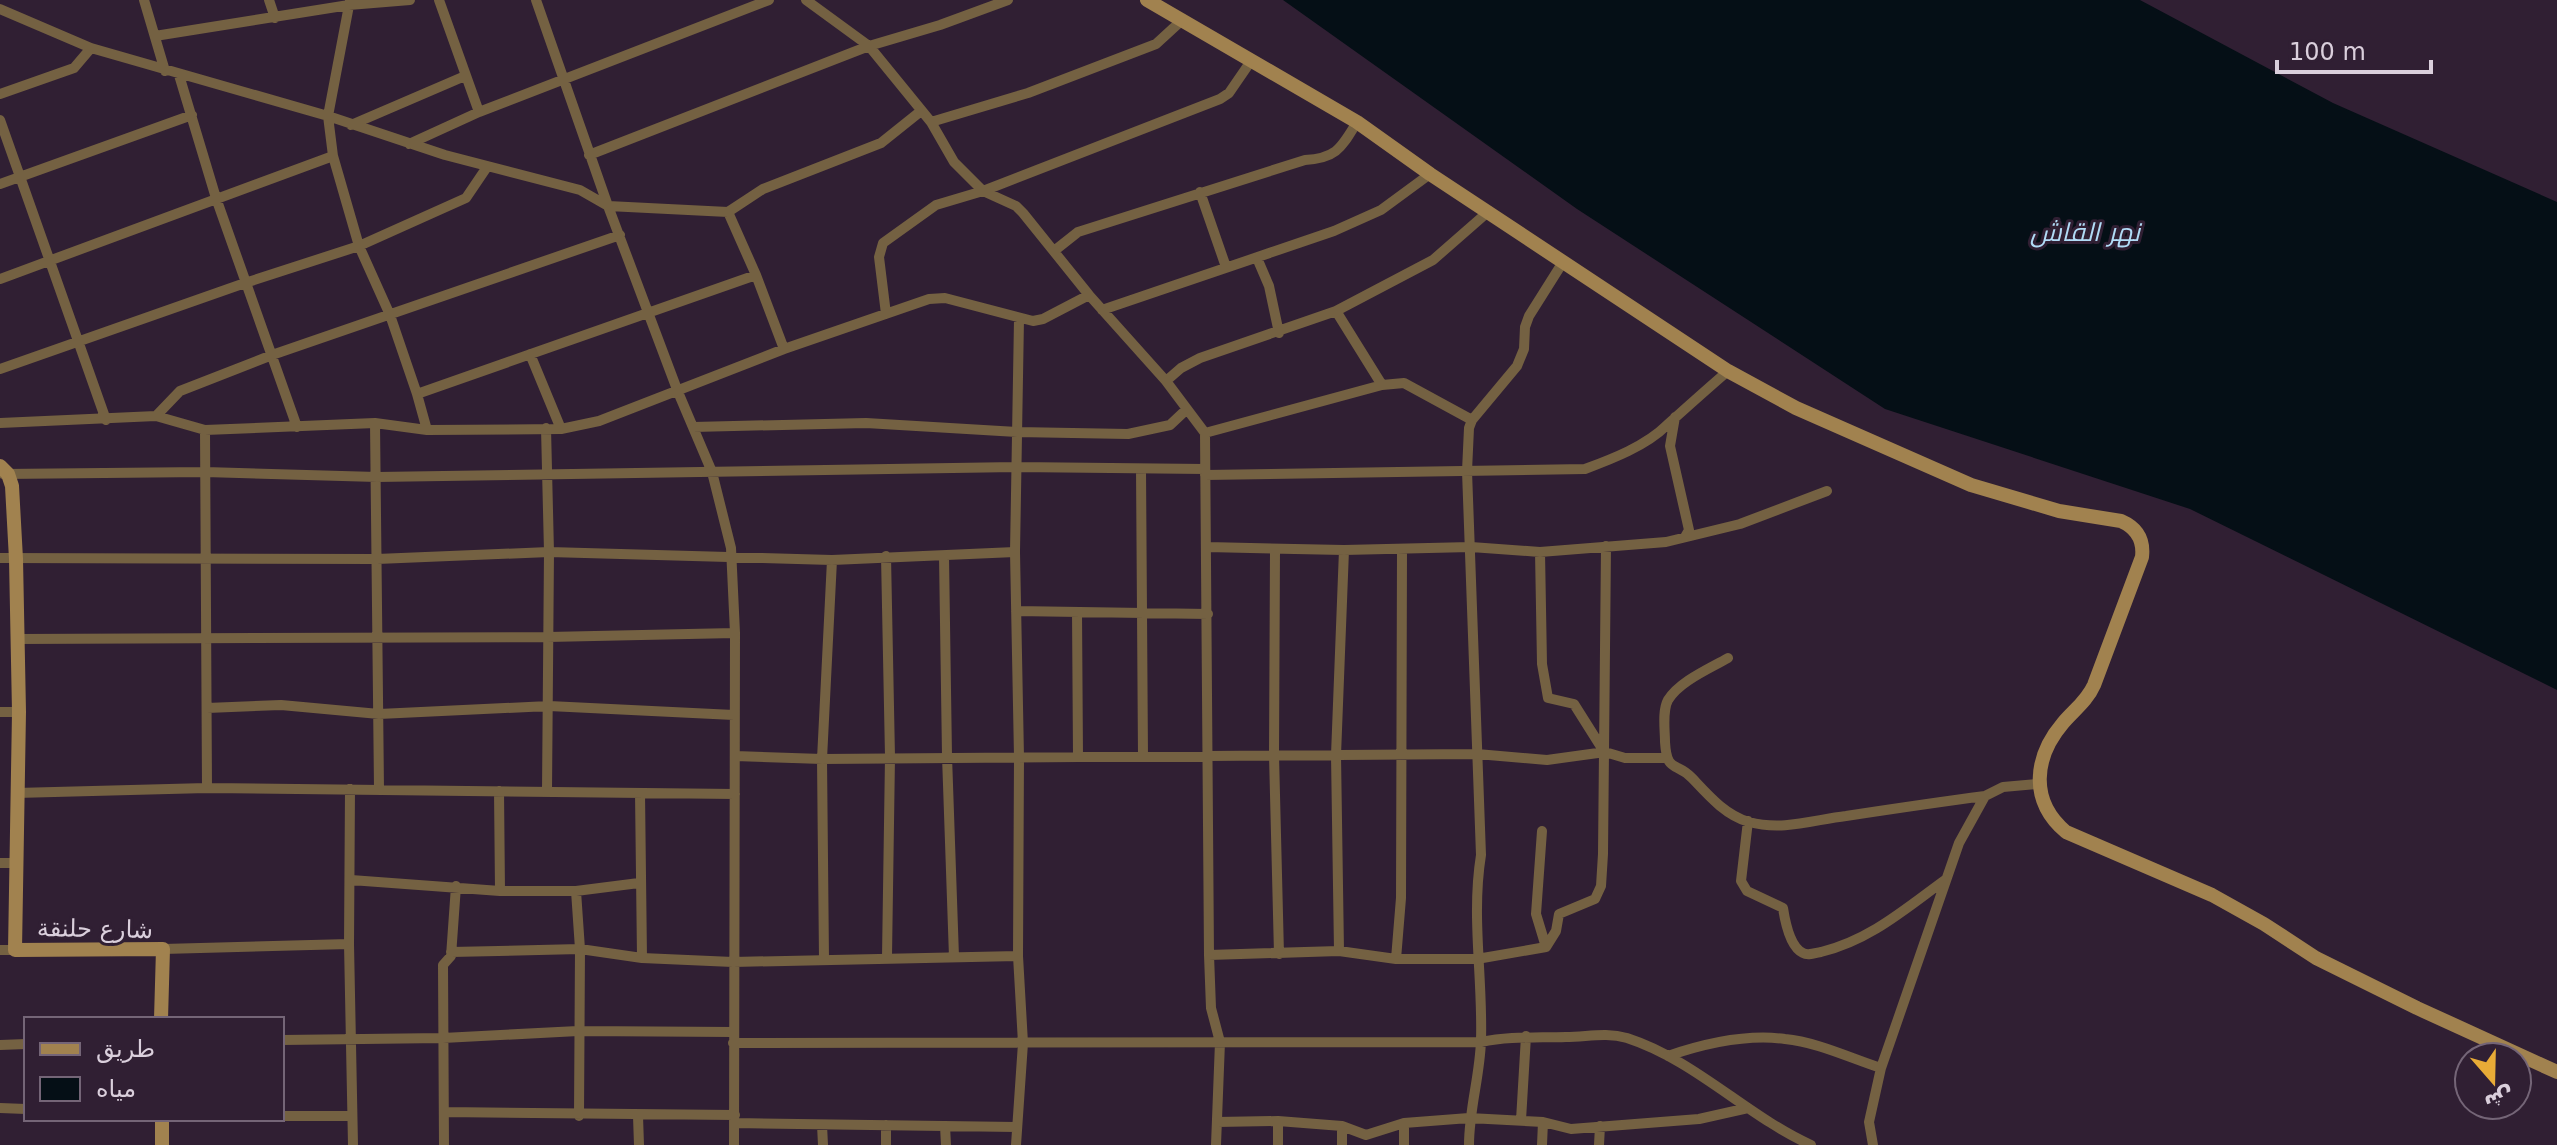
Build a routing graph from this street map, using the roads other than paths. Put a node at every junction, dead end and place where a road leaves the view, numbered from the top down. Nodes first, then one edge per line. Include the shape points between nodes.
1 (144, 0) edge
2 (269, 0) edge
3 (410, 0) edge
4 (439, 0) edge
5 (536, 0) edge
6 (769, 0) edge
7 (806, 0) edge
8 (1008, 0) edge
9 (1147, 0) edge
10 (349, 2) edge
11 (0, 9) edge
12 (275, 18) junction
13 (1180, 22) junction
14 (155, 36) junction
15 (869, 46) junction
16 (91, 48) junction
17 (1251, 61) junction
18 (165, 71) junction
19 (179, 75) junction
20 (465, 76) junction
21 (563, 79) junction
22 (0, 94) edge
23 (921, 111) junction
24 (479, 112) junction
25 (192, 115) junction
26 (328, 116) junction
27 (0, 120) edge
28 (931, 122) junction
29 (1357, 122) junction
30 (351, 125) junction
31 (409, 144) junction
32 (589, 155) junction
33 (333, 156) junction
34 (487, 167) junction
35 (1430, 174) junction
36 (19, 176) junction
37 (0, 184) edge
38 (983, 191) junction
39 (1200, 192) junction
40 (216, 198) junction
41 (608, 206) junction
42 (1489, 211) junction
43 (728, 212) junction
44 (620, 235) junction
45 (359, 246) junction
46 (1054, 251) junction
47 (1257, 258) junction
48 (49, 260) junction
49 (1563, 262) junction
50 (1226, 267) junction
51 (756, 275) junction
52 (0, 279) edge
53 (245, 283) junction
54 (1089, 295) junction
55 (1102, 310) junction
56 (1336, 311) junction
57 (648, 313) junction
58 (886, 314) junction
59 (390, 315) junction
60 (1019, 319) junction
61 (1279, 333) junction
62 (78, 342) junction
63 (784, 349) junction
64 (530, 354) junction
65 (272, 355) junction
66 (0, 369) edge
67 (1728, 371) junction
68 (1166, 381) junction
69 (1382, 385) junction
70 (678, 392) junction
71 (417, 394) junction
72 (1187, 409) junction
73 (1675, 415) junction
74 (156, 416) junction
75 (106, 420) junction
76 (1472, 420) junction
77 (0, 423) edge
78 (375, 423) junction
79 (297, 427) junction
80 (693, 427) junction
81 (546, 428) junction
82 (561, 429) junction
83 (205, 430) junction
84 (427, 430) junction
85 (1017, 432) junction
86 (1205, 433) junction
87 (1016, 467) junction
88 (1141, 469) junction
89 (3, 471) edge
90 (1467, 471) junction
91 (205, 472) junction
92 (712, 472) junction
93 (1205, 472) junction
94 (548, 474) junction
95 (377, 477) junction
96 (1827, 491) dead end
97 (1685, 537) junction
98 (1606, 546) junction
99 (1207, 547) junction
100 (1471, 547) junction
101 (1275, 549) junction
102 (1344, 550) junction
103 (1402, 550) junction
104 (549, 552) junction
105 (1015, 552) junction
106 (1540, 552) junction
107 (886, 556) junction
108 (944, 556) junction
109 (732, 557) junction
110 (0, 558) edge
111 (16, 559) junction
112 (207, 559) junction
113 (377, 559) junction
114 (832, 560) junction
115 (1016, 611) junction
116 (1077, 612) junction
117 (1142, 612) junction
118 (1208, 614) junction
119 (735, 633) junction
120 (205, 636) junction
121 (377, 637) junction
122 (548, 637) junction
123 (17, 639) junction
124 (1728, 658) dead end
125 (549, 706) junction
126 (207, 708) junction
127 (0, 712) edge
128 (19, 712) junction
129 (379, 714) junction
130 (734, 715) junction
131 (1605, 752) junction
132 (1477, 754) junction
133 (1274, 755) junction
134 (1336, 755) junction
135 (1401, 755) junction
136 (735, 756) junction
137 (947, 756) junction
138 (1078, 756) junction
139 (1143, 756) junction
140 (890, 757) junction
141 (1019, 757) junction
142 (1207, 757) junction
143 (1667, 758) junction
144 (822, 759) junction
145 (2038, 784) junction
146 (207, 788) junction
147 (350, 789) junction
148 (379, 789) junction
149 (499, 791) junction
150 (547, 791) junction
151 (16, 793) junction
152 (640, 793) junction
153 (735, 794) junction
154 (1985, 796) junction
155 (1748, 821) junction
156 (1542, 831) dead end
157 (7, 863) edge
158 (1946, 879) junction
159 (351, 880) junction
160 (639, 883) junction
161 (456, 886) junction
162 (500, 891) junction
163 (576, 891) junction
164 (349, 944) junction
165 (1546, 947) junction
166 (163, 949) junction
167 (580, 949) junction
168 (8, 950) edge
169 (1339, 951) junction
170 (451, 952) junction
171 (1279, 954) junction
172 (1209, 955) junction
173 (1018, 956) junction
174 (887, 957) junction
175 (954, 957) junction
176 (642, 958) junction
177 (824, 959) junction
178 (1396, 959) junction
179 (1477, 959) junction
180 (733, 962) junction
181 (161, 1017) edge
182 (578, 1031) junction
183 (1526, 1036) junction
184 (443, 1038) junction
185 (733, 1038) junction
186 (351, 1039) junction
187 (284, 1040) edge
188 (1220, 1042) junction
189 (1481, 1042) junction
190 (1023, 1043) junction
191 (24, 1044) edge
192 (0, 1045) edge
193 (1668, 1056) junction
194 (1881, 1068) junction
195 (2557, 1072) edge
196 (0, 1108) edge
197 (1748, 1108) junction
198 (24, 1109) edge
199 (444, 1112) junction
200 (284, 1116) edge
201 (352, 1116) junction
202 (579, 1116) junction
203 (638, 1116) junction
204 (1469, 1118) junction
205 (735, 1119) junction
206 (1521, 1120) junction
207 (162, 1121) edge
208 (1278, 1121) junction
209 (1217, 1122) junction
210 (1543, 1122) junction
211 (1404, 1123) junction
212 (822, 1125) junction
213 (886, 1125) junction
214 (945, 1126) junction
215 (1342, 1126) junction
216 (1600, 1126) junction
217 (1016, 1127) junction
218 (162, 1145) edge
219 (353, 1145) edge
220 (444, 1145) edge
221 (639, 1145) edge
222 (734, 1145) edge
223 (823, 1145) edge
224 (886, 1145) edge
225 (946, 1145) edge
226 (1016, 1145) edge
227 (1216, 1145) edge
228 (1278, 1145) edge
229 (1342, 1145) edge
230 (1404, 1145) edge
231 (1469, 1145) edge
232 (1542, 1145) edge
233 (1599, 1145) edge
234 (1811, 1145) edge
235 (1873, 1145) edge

1 - 14 street
2 - 12 street
3 - 10 street
4 - 20 street
5 - 21 street
6 - 21 street
7 - 15 street
8 - 15 street
9 - 13 main road
10 - 12 street
10 - 26 street
11 - 16 street
12 - 14 street
13 - 17 main road
13 - 28 street via 1156,44 1028,93
14 - 18 street
15 - 23 street
15 - 32 street
16 - 18 street
16 - 22 street via 74,68
17 - 29 main road
17 - 38 street via 1225,96
18 - 19 street
19 - 25 street
19 - 26 street
20 - 24 street
20 - 30 street
21 - 24 street
21 - 32 street
23 - 28 street
23 - 43 street via 881,143 763,189
24 - 31 street
25 - 36 street
25 - 40 street
26 - 30 street
26 - 33 street
27 - 36 street
28 - 38 street via 954,162
29 - 35 main road
29 - 39 street via 1340,150 1324,158
30 - 31 street
31 - 34 street
32 - 41 street
33 - 40 street
33 - 45 street
34 - 41 street via 580,190
34 - 45 street via 466,198
35 - 42 main road
35 - 47 street via 1377,212
36 - 37 street
36 - 48 street
38 - 46 street via 1016,206
38 - 58 street via 936,205 883,243 879,257
39 - 46 street via 1078,232
39 - 50 street
40 - 48 street
40 - 53 street
41 - 43 street
41 - 44 street
42 - 49 main road
42 - 56 street via 1433,260
43 - 51 street
44 - 57 street
44 - 59 street
45 - 53 street
45 - 59 street
46 - 54 street
47 - 50 street
47 - 61 street
48 - 52 street
48 - 62 street
49 - 67 main road
49 - 76 street via 1529,316 1517,366
50 - 55 street
51 - 57 street
51 - 63 street
53 - 62 street
53 - 65 street
54 - 55 street
54 - 60 street via 1043,319
55 - 68 street
56 - 61 street
56 - 69 street
57 - 64 street
57 - 70 street
58 - 60 street via 936,297
58 - 63 street
59 - 65 street
59 - 71 street
60 - 85 street
61 - 68 street via 1200,358
62 - 66 street
62 - 75 street
63 - 70 street
64 - 71 street
64 - 82 street
65 - 74 street via 180,391
65 - 79 street
67 - 73 street
67 - 145 main road via 1943,474 2029,503 2121,521 2138,534 2142,557 2094,685 2049,743
68 - 72 street
69 - 76 street via 1404,383
69 - 86 street
70 - 80 street
70 - 82 street
71 - 84 street
72 - 85 street via 1170,425 1128,434
72 - 86 street
73 - 90 street via 1643,442 1585,469
73 - 97 street via 1670,446 1689,530
74 - 75 street
74 - 83 street
75 - 77 street
76 - 90 street
78 - 79 street
78 - 84 street
78 - 95 street
79 - 83 street
80 - 85 street via 866,423
80 - 92 street
81 - 82 street
81 - 84 street
81 - 94 street
83 - 91 street
85 - 87 street
86 - 93 street
87 - 88 street
87 - 92 street
87 - 105 street
88 - 93 street
88 - 117 street
89 - 91 street
89 - 111 main road, شارع حلنقة via 13,499
90 - 93 street
90 - 100 street
91 - 95 street
91 - 112 street
92 - 94 street
92 - 109 street
93 - 99 street
94 - 95 street
94 - 104 street
95 - 113 street
96 - 97 street via 1740,524
97 - 98 street
98 - 106 street
98 - 131 street
99 - 101 street
99 - 118 street
100 - 103 street
100 - 106 street
100 - 132 street
101 - 102 street
101 - 133 street
102 - 103 street
102 - 134 street
103 - 135 street
104 - 109 street
104 - 113 street
104 - 122 street
105 - 108 street
105 - 115 street
106 - 131 street via 1542,664 1548,698 1574,704
107 - 108 street
107 - 114 street
107 - 140 street
108 - 137 street
109 - 114 street
109 - 119 street
110 - 111 street
111 - 112 street
111 - 123 main road, شارع حلنقة
112 - 113 street
112 - 120 street
113 - 121 street
114 - 144 street
115 - 116 street
115 - 141 street
116 - 117 street
116 - 138 street
117 - 118 street
117 - 139 street
118 - 142 street
119 - 122 street
119 - 130 street
120 - 121 street
120 - 123 street
120 - 126 street
121 - 122 street
121 - 129 street
122 - 125 street
123 - 128 main road, شارع حلنقة
124 - 143 street via 1668,700
125 - 129 street
125 - 130 street
125 - 150 street
126 - 129 street via 281,705
126 - 146 street
127 - 128 street
128 - 151 main road, شارع حلنقة
129 - 148 street
130 - 136 street
131 - 132 street via 1547,760
131 - 143 street via 1625,758
131 - 165 street via 1601,886 1595,899 1559,914
132 - 135 street
132 - 179 street
133 - 134 street
133 - 142 street
133 - 171 street
134 - 135 street
134 - 169 street
135 - 178 street
136 - 144 street
136 - 153 street
137 - 140 street
137 - 141 street
137 - 175 street
138 - 139 street
138 - 141 street
139 - 142 street
140 - 144 street
140 - 174 street
141 - 173 street
142 - 172 street
143 - 155 street via 1705,795
144 - 177 street
145 - 154 street via 2003,787
145 - 195 main road via 2047,812 2066,832 2212,895 2316,958
146 - 147 street
146 - 151 street
147 - 148 street
147 - 159 street
148 - 149 street
149 - 150 street
149 - 162 street
150 - 152 street
151 - 157 main road, شارع حلنقة
152 - 153 street
152 - 160 street
153 - 180 street
154 - 155 street via 1791,826
154 - 158 street
155 - 158 street via 1741,881 1747,891 1783,908 1786,926 1804,954 1859,940
156 - 165 street via 1536,914
157 - 168 main road, شارع حلنقة
158 - 194 street
159 - 161 street
159 - 164 street
160 - 163 street
160 - 176 street
161 - 162 street
161 - 170 street
162 - 163 street
163 - 167 street
164 - 166 street
164 - 186 street
165 - 179 street
166 - 168 main road, شارع حلنقة
166 - 181 main road, شارع حلنقة
167 - 170 street
167 - 176 street
167 - 182 street
169 - 171 street
169 - 178 street
170 - 184 street via 443,965
171 - 172 street
172 - 188 street via 1211,1008
173 - 175 street
173 - 190 street
174 - 175 street
174 - 177 street
176 - 180 street
177 - 180 street
178 - 179 street
179 - 189 street
180 - 185 street
182 - 184 street
182 - 185 street
182 - 202 street
183 - 189 street
183 - 193 street via 1606,1035
183 - 206 street
184 - 186 street
184 - 199 street
185 - 190 street
185 - 205 street
186 - 187 street
186 - 201 street
188 - 189 street
188 - 190 street
188 - 209 street
189 - 204 street
190 - 217 street
191 - 192 street
193 - 194 street via 1707,1045 1770,1038 1799,1041
193 - 197 street
194 - 235 street via 1869,1122
196 - 198 street
197 - 216 street via 1699,1119
197 - 234 street
199 - 202 street
199 - 220 street
200 - 201 street
201 - 219 street
202 - 203 street
203 - 205 street
203 - 221 street
204 - 206 street
204 - 211 street
204 - 231 street
205 - 212 street
205 - 222 street
206 - 210 street
207 - 218 main road
208 - 209 street
208 - 215 street
208 - 228 street
209 - 227 street
210 - 216 street via 1571,1129
210 - 232 street
211 - 215 street via 1366,1135
211 - 230 street
212 - 213 street
212 - 223 street
213 - 214 street
213 - 224 street
214 - 217 street
214 - 225 street
215 - 229 street
216 - 233 street
217 - 226 street

